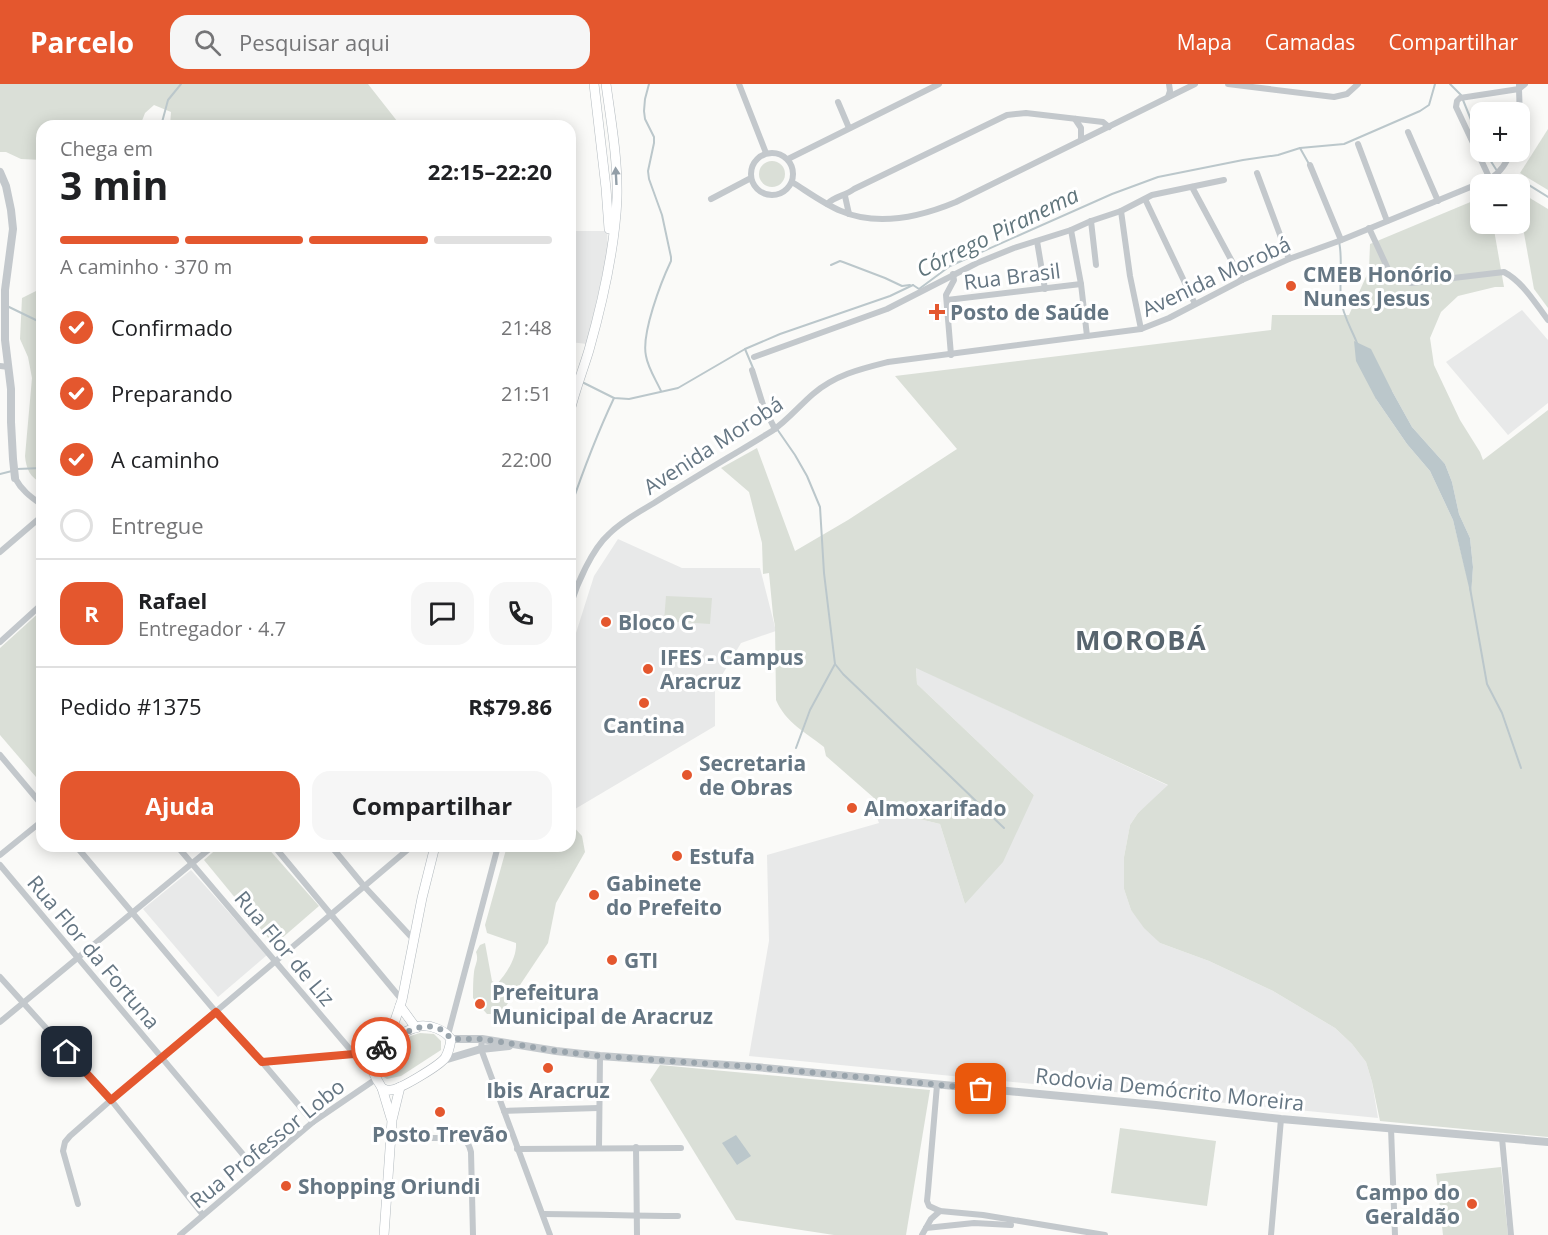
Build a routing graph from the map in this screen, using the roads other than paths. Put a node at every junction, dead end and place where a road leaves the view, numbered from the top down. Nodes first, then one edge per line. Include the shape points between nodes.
1 (594, 84) edge
2 (606, 84) edge
3 (739, 84) edge
4 (939, 84) edge
5 (1169, 84) edge
6 (1195, 84) edge
7 (1228, 84) edge
8 (1358, 84) edge
9 (1525, 84) edge
10 (1519, 87) edge
11 (1168, 97) junction
12 (838, 102) dead end
13 (1519, 102) edge
14 (1075, 119) junction
15 (1109, 127) junction
16 (849, 128) junction
17 (1408, 132) dead end
18 (1081, 140) junction
19 (1358, 144) dead end
20 (766, 153) junction
21 (788, 159) junction
22 (1507, 162) edge
23 (1310, 165) dead end
24 (0, 172) edge
25 (1257, 173) dead end
26 (1488, 174) edge
27 (1497, 174) edge
28 (751, 178) junction
29 (1224, 180) dead end
30 (792, 182) junction
31 (1192, 187) junction
32 (1470, 187) edge
33 (845, 196) junction
34 (711, 199) dead end
35 (1145, 199) junction
36 (1438, 201) junction
37 (827, 204) junction
38 (1121, 211) junction
39 (849, 214) junction
40 (1091, 221) junction
41 (1387, 221) junction
42 (1369, 228) junction
43 (1071, 230) junction
44 (1341, 240) junction
45 (1037, 241) junction
46 (610, 255) junction
47 (1289, 259) junction
48 (1096, 265) dead end
49 (953, 274) junction
50 (1242, 280) junction
51 (1081, 284) junction
52 (1046, 289) junction
53 (947, 300) junction
54 (1195, 304) junction
55 (1548, 320) edge
56 (1141, 329) junction
57 (1088, 336) junction
58 (951, 355) junction
59 (754, 357) dead end
60 (4, 367) edge
61 (752, 370) dead end
62 (576, 389) edge
63 (775, 429) junction
64 (15, 478) joint
65 (36, 501) edge
66 (36, 521) edge
67 (0, 552) edge
68 (576, 589) edge
69 (36, 609) edge
70 (0, 642) edge
71 (0, 755) edge
72 (36, 798) edge
73 (36, 826) edge
74 (81, 852) edge
75 (182, 852) edge
76 (206, 852) edge
77 (279, 852) edge
78 (336, 852) edge
79 (404, 852) edge
80 (434, 852) edge
81 (496, 852) edge
82 (0, 855) edge
83 (192, 864) junction
84 (0, 865) edge
85 (364, 886) junction
86 (132, 913) junction
87 (331, 914) junction
88 (414, 940) junction
89 (79, 958) junction
90 (275, 962) junction
91 (0, 977) edge
92 (401, 1003) junction
93 (23, 1004) junction
94 (216, 1012) junction
95 (0, 1022) edge
96 (416, 1028) junction
97 (449, 1037) junction
98 (482, 1039) junction
99 (388, 1041) junction
100 (519, 1045) junction
101 (481, 1049) junction
102 (354, 1054) junction
103 (376, 1056) junction
104 (600, 1056) junction
105 (162, 1058) junction
106 (444, 1060) junction
107 (262, 1062) junction
108 (376, 1079) junction
109 (937, 1085) junction
110 (400, 1087) junction
111 (382, 1088) junction
112 (111, 1100) junction
113 (598, 1108) junction
114 (504, 1111) junction
115 (1281, 1119) junction
116 (392, 1120) junction
117 (313, 1122) junction
118 (1391, 1128) junction
119 (391, 1138) junction
120 (1502, 1138) junction
121 (1548, 1142) edge
122 (598, 1147) junction
123 (636, 1147) junction
124 (681, 1148) dead end
125 (517, 1149) junction
126 (255, 1170) junction
127 (78, 1204) dead end
128 (940, 1211) junction
129 (543, 1214) junction
130 (203, 1215) junction
131 (637, 1216) junction
132 (678, 1216) dead end
133 (1012, 1223) junction
134 (926, 1228) junction
135 (180, 1235) edge
136 (384, 1235) edge
137 (473, 1235) edge
138 (550, 1235) edge
139 (637, 1235) edge
140 (922, 1235) edge
141 (1010, 1235) edge
142 (1105, 1235) edge
143 (1271, 1235) edge
144 (1395, 1235) edge
145 (1511, 1235) edge

1 - 46 main road
46 -> 2 main road via 617,197
3 - 20 street
4 - 16 street
5 - 11 street
6 - 11 street
7 - 8 street via 1334,97 1347,94
9 - 10 street
10 - 13 street
10 - 26 street via 1457,101 1456,107
11 - 15 street
12 - 16 street
14 - 15 street via 1103,122
14 - 18 street via 1081,128
14 - 33 street via 1026,113 1007,115
15 - 18 street
16 - 21 street
17 - 36 street
18 - 39 street via 936,210 879,219
19 - 41 street
20 - 21 street via 778,153
20 - 28 street via 753,166
21 - 30 street via 794,170
22 - 27 street, Avenida Morobá
23 - 44 street
24 - 60 street via 13,229 5,290
25 - 47 street
28 - 30 street via 757,189 767,195 785,192
28 - 34 street
29 - 31 street
30 - 37 street
31 - 35 street
31 - 50 street
32 - 36 street, Avenida Morobá
33 - 37 street via 839,195
33 - 39 street
35 - 38 street
35 - 54 street
36 - 41 street, Avenida Morobá
37 - 39 street
38 - 40 street
38 - 56 street
40 - 43 street
40 - 48 street
41 - 42 street, Avenida Morobá
42 - 44 street, Avenida Morobá
42 - 55 street via 1388,269 1397,278 1411,283 1504,272 1520,284
43 - 45 street
43 - 51 street
44 - 47 street, Avenida Morobá
45 - 49 street
45 - 52 street
46 - 62 main road via 589,350
47 - 50 street, Avenida Morobá
49 - 53 street
49 - 59 street via 887,309
50 - 54 street, Avenida Morobá
51 - 52 street, Rua Brasil
51 - 57 street
52 - 53 street, Rua Brasil
53 - 58 street
54 - 56 street, Avenida Morobá
56 - 57 street, Avenida Morobá
57 - 58 street, Avenida Morobá
58 - 63 street, Avenida Morobá via 888,362 853,371 814,393
60 - 64 street via 11,389
61 - 63 street
63 - 68 street, Avenida Morobá via 608,535
64 - 65 street
66 - 67 street
69 - 70 street
71 - 72 street
73 - 82 street
74 - 86 street
75 - 83 street, Rua Flor de Liz
76 - 83 street
77 - 87 street
78 - 85 street
79 - 85 street
80 - 88 main road
81 - 97 street
83 - 86 street
83 - 90 street, Rua Flor de Liz
84 - 89 street, Rua Flor da Fortuna
85 - 87 street
85 - 88 street
86 - 89 street
86 - 94 street
87 - 90 street
87 - 92 street
88 - 92 main road
89 - 93 street
89 - 105 street, Rua Flor da Fortuna
90 - 94 street
90 - 102 street, Rua Flor de Liz
91 - 93 street
92 - 96 main road
92 - 99 main road
93 - 95 street
93 - 112 street
94 - 105 street
94 - 107 street
96 - 97 main road via 434,1028
96 - 99 main road
97 - 98 street, Rodovia Demócrito Moreira
97 - 106 main road
98 - 100 street, Rodovia Demócrito Moreira
98 - 101 street
99 - 103 main road
100 - 101 street, Rodovia Demócrito Moreira
100 - 104 street, Rodovia Demócrito Moreira
101 - 106 street, Rodovia Demócrito Moreira
101 - 114 street
102 - 103 street
102 - 107 street
103 - 108 main road
104 - 109 street, Rodovia Demócrito Moreira
104 - 113 street
105 - 112 street
105 - 126 street, Rua Flor da Fortuna
106 - 110 main road
107 - 117 street
108 - 111 main road
108 - 117 street, Rua Professor Lobo
109 - 115 street, Rodovia Demócrito Moreira
109 - 128 street via 927,1201
110 - 111 main road
110 - 116 main road
111 - 116 main road
112 - 127 street via 63,1146
112 - 130 street
113 - 114 street
113 - 122 street
114 - 125 street
115 - 118 street, Rodovia Demócrito Moreira
115 - 143 street
116 - 119 main road
117 - 126 street, Rua Professor Lobo
118 - 120 street, Rodovia Demócrito Moreira
118 - 144 street
119 - 136 main road
119 - 137 street via 466,1140 471,1152
120 - 121 street, Rodovia Demócrito Moreira
120 - 145 street
122 - 123 street
122 - 125 street
123 - 124 street
123 - 131 street
125 - 129 street
126 - 130 street, Rua Professor Lobo
128 - 133 street via 983,1215
128 - 134 street
129 - 131 street
129 - 138 street
130 - 135 street, Rua Professor Lobo
131 - 132 street
131 - 139 street
133 - 134 street
133 - 141 street
133 - 142 street
134 - 140 street

